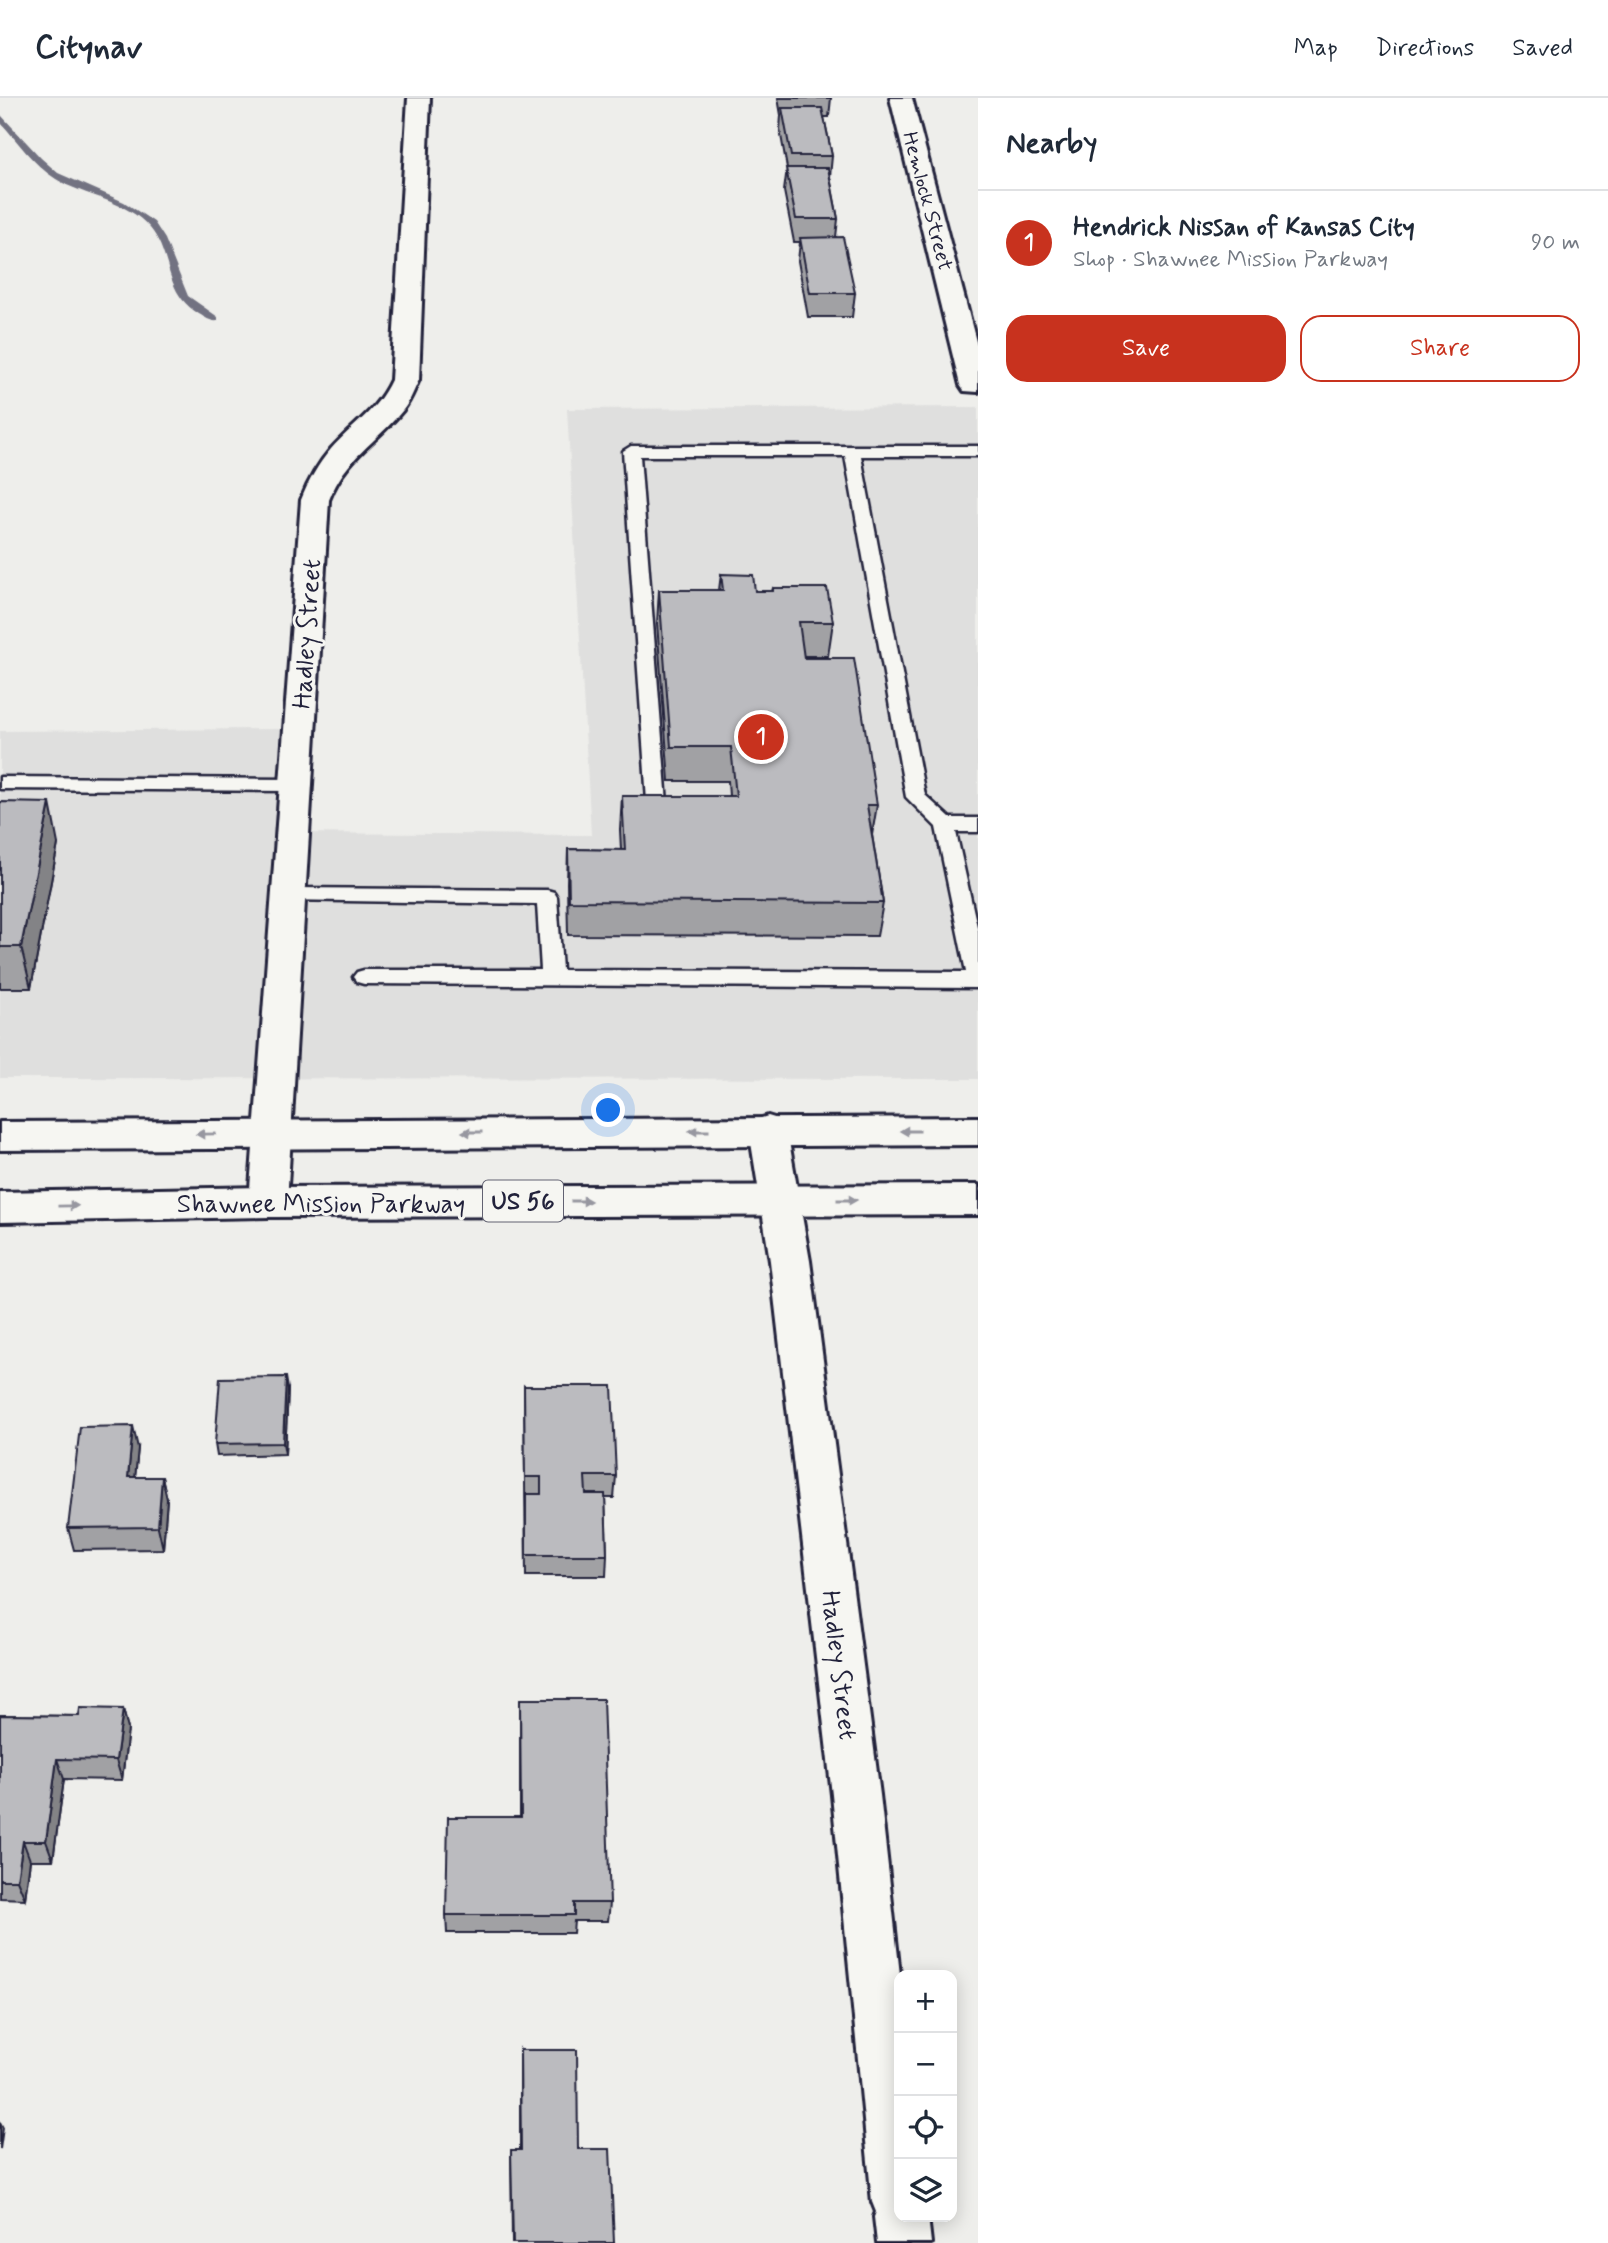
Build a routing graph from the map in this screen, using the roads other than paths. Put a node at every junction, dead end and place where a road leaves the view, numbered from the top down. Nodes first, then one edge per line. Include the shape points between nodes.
1 (419, 98) edge
2 (901, 98) edge
3 (974, 385) dead end
4 (852, 451) junction
5 (978, 451) edge
6 (0, 783) edge
7 (297, 785) junction
8 (658, 816) edge
9 (945, 825) junction
10 (978, 825) edge
11 (289, 895) junction
12 (364, 978) dead end
13 (552, 978) junction
14 (978, 980) edge
15 (768, 1130) junction
16 (978, 1131) edge
17 (274, 1133) junction
18 (0, 1136) edge
19 (778, 1200) junction
20 (978, 1200) edge
21 (268, 1202) junction
22 (0, 1207) edge
23 (894, 2159) edge
24 (902, 2222) edge
25 (904, 2243) edge

1 - 7 main road, Hadley Street via 405,380 393,405 341,455 315,500
2 - 3 main road, Hemlock Street
4 - 5 lane
4 - 8 lane via 631,451
4 - 9 lane via 916,797
6 - 7 lane
7 - 11 main road, Hadley Street
9 - 10 lane
9 - 14 lane
11 - 13 lane via 547,897
11 - 17 main road, Hadley Street
12 - 13 lane
13 - 14 lane
16 -> 15 main road
15 -> 17 main road
15 - 19 main road, Hadley Street
17 -> 18 main road
17 - 21 main road, Hadley Street
19 -> 20 main road, Shawnee Mission Parkway / US 56
21 -> 19 main road, Shawnee Mission Parkway / US 56
19 - 23 main road, Hadley Street via 790,1261 854,1781
22 -> 21 main road, Shawnee Mission Parkway / US 56
24 - 25 main road

